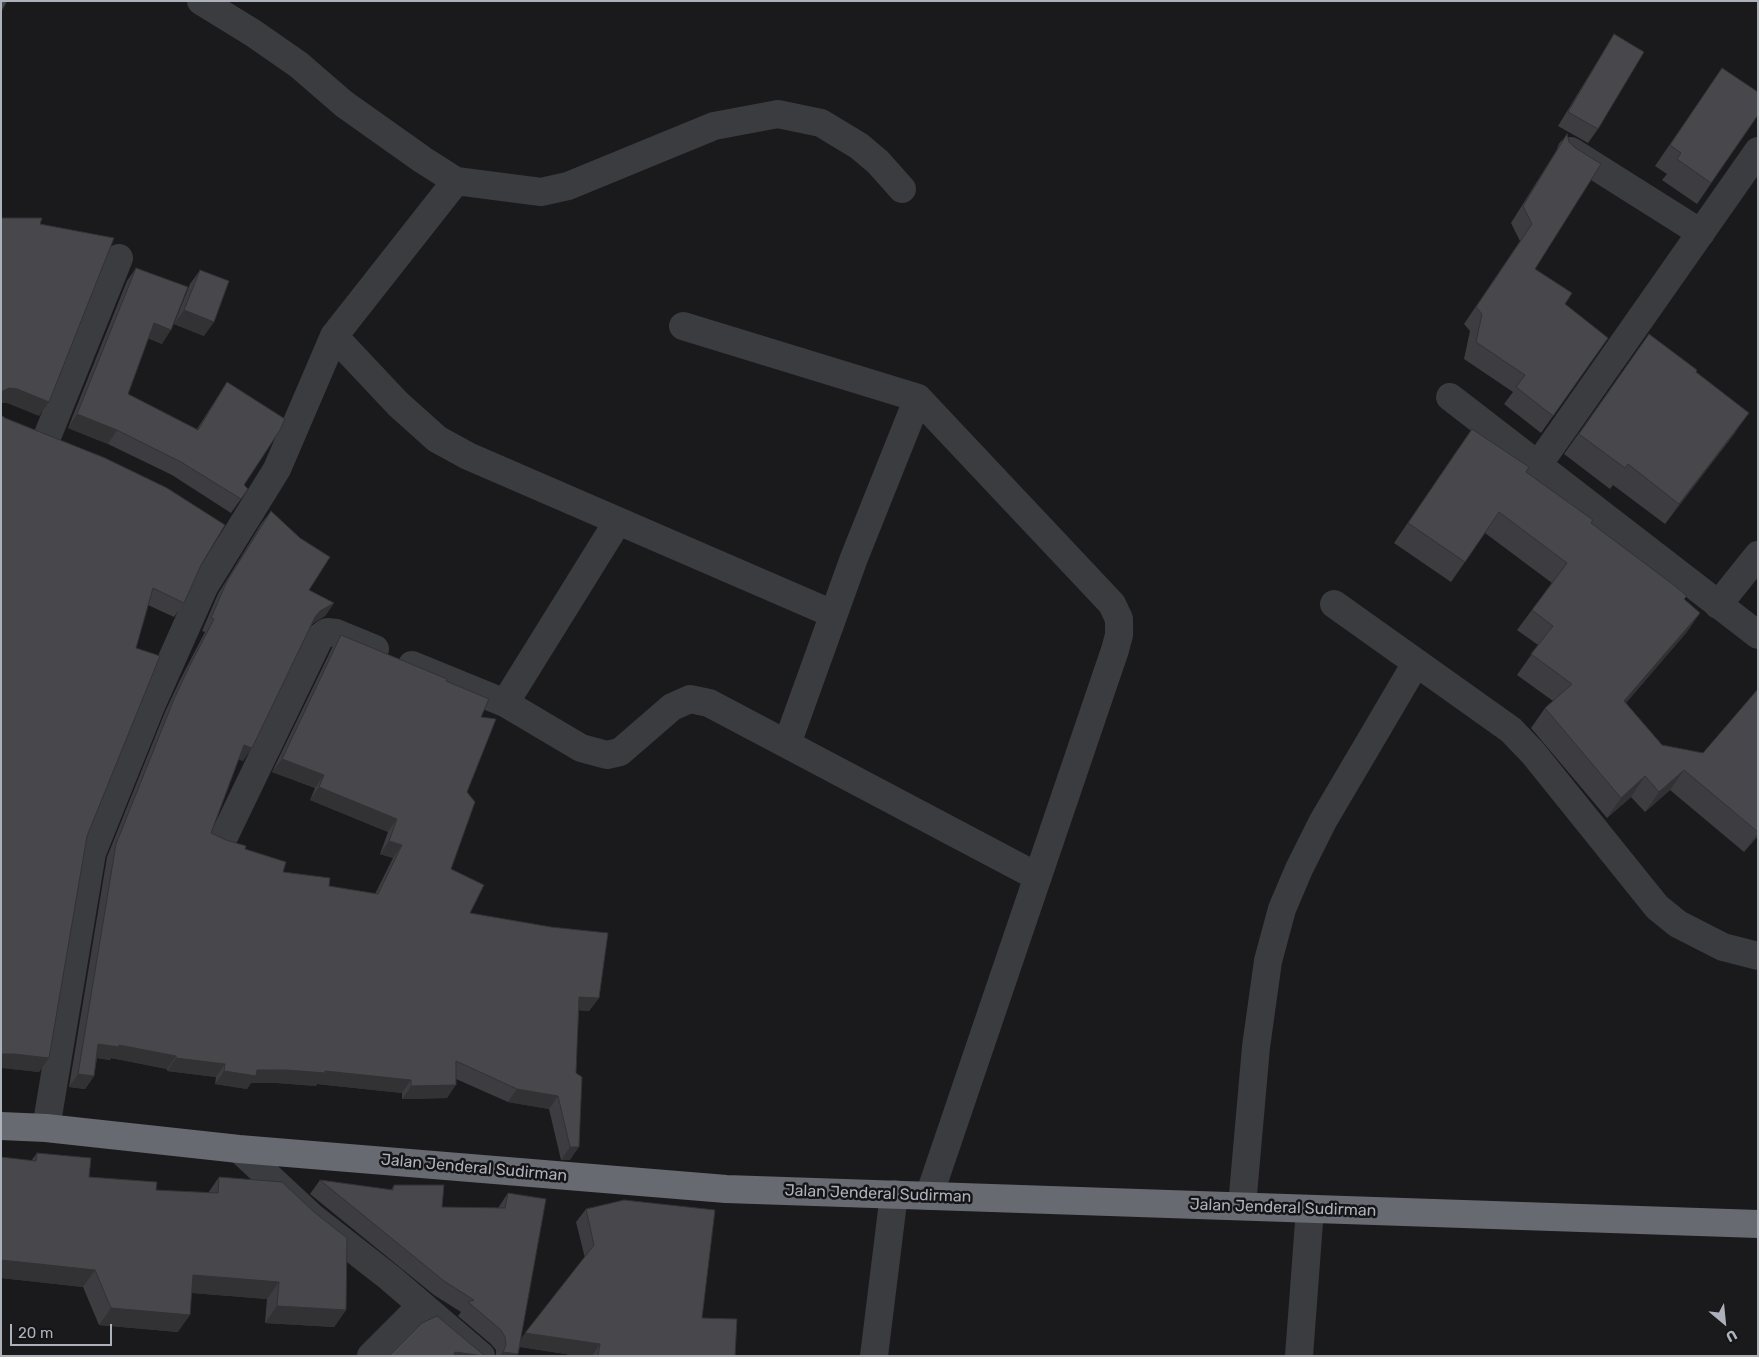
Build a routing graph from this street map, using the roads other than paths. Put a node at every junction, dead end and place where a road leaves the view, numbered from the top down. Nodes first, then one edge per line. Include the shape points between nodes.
1 (201, 1) edge
2 (1571, 151) edge
3 (1758, 151) edge
4 (456, 181) junction
5 (902, 189) dead end
6 (1701, 233) junction
7 (119, 258) dead end
8 (683, 326) dead end
9 (334, 336) junction
10 (1450, 396) dead end
11 (918, 398) junction
12 (74, 447) edge
13 (1538, 465) junction
14 (213, 520) edge
15 (618, 521) junction
16 (237, 535) junction
17 (1758, 555) edge
18 (1334, 604) dead end
19 (1718, 605) junction
20 (834, 614) junction
21 (1758, 635) edge
22 (1416, 663) junction
23 (504, 703) junction
24 (787, 744) junction
25 (223, 839) edge
26 (1038, 877) junction
27 (1758, 956) edge
28 (1, 1126) edge
29 (46, 1128) junction
30 (239, 1149) junction
31 (894, 1194) junction
32 (930, 1196) junction
33 (1242, 1206) junction
34 (1310, 1209) junction
35 (1758, 1224) edge
36 (421, 1306) junction
37 (371, 1356) edge
38 (481, 1356) edge
39 (874, 1356) edge
40 (1299, 1356) edge

1 - 4 street via 299,65 344,104
2 - 6 street
3 - 6 street
4 - 5 street via 541,192 568,186 714,126 778,114 821,123 859,146
4 - 9 street
6 - 13 street
7 - 12 street via 38,433
8 - 11 street
9 - 15 street via 398,404 437,439 468,456
9 - 16 street via 277,469
10 - 13 street
11 - 20 street
11 - 26 street via 1112,604 1119,620 1115,650
13 - 19 street
14 - 16 street
15 - 20 street
15 - 23 street
16 - 29 street via 204,588 151,706 92,854
17 - 19 street
18 - 22 street
19 - 21 street
20 - 24 street
22 - 27 street via 1511,730 1657,907 1678,924 1723,947
22 - 33 street via 1323,821 1282,909 1268,960 1256,1047
23 - 24 street via 581,748 607,755 620,752 672,707 690,699 709,703
23 - 25 street via 328,632 320,637
24 - 26 street
26 - 32 street
28 - 29 highway, Jalan Jenderal Sudirman
29 - 30 highway, Jalan Jenderal Sudirman
30 - 31 highway, Jalan Jenderal Sudirman via 726,1188
30 - 36 street via 312,1217
31 - 32 highway, Jalan Jenderal Sudirman
31 - 39 street
32 - 33 highway, Jalan Jenderal Sudirman
33 - 34 highway, Jalan Jenderal Sudirman
34 - 35 highway, Jalan Jenderal Sudirman
34 - 40 street
36 - 37 street
36 - 38 street

